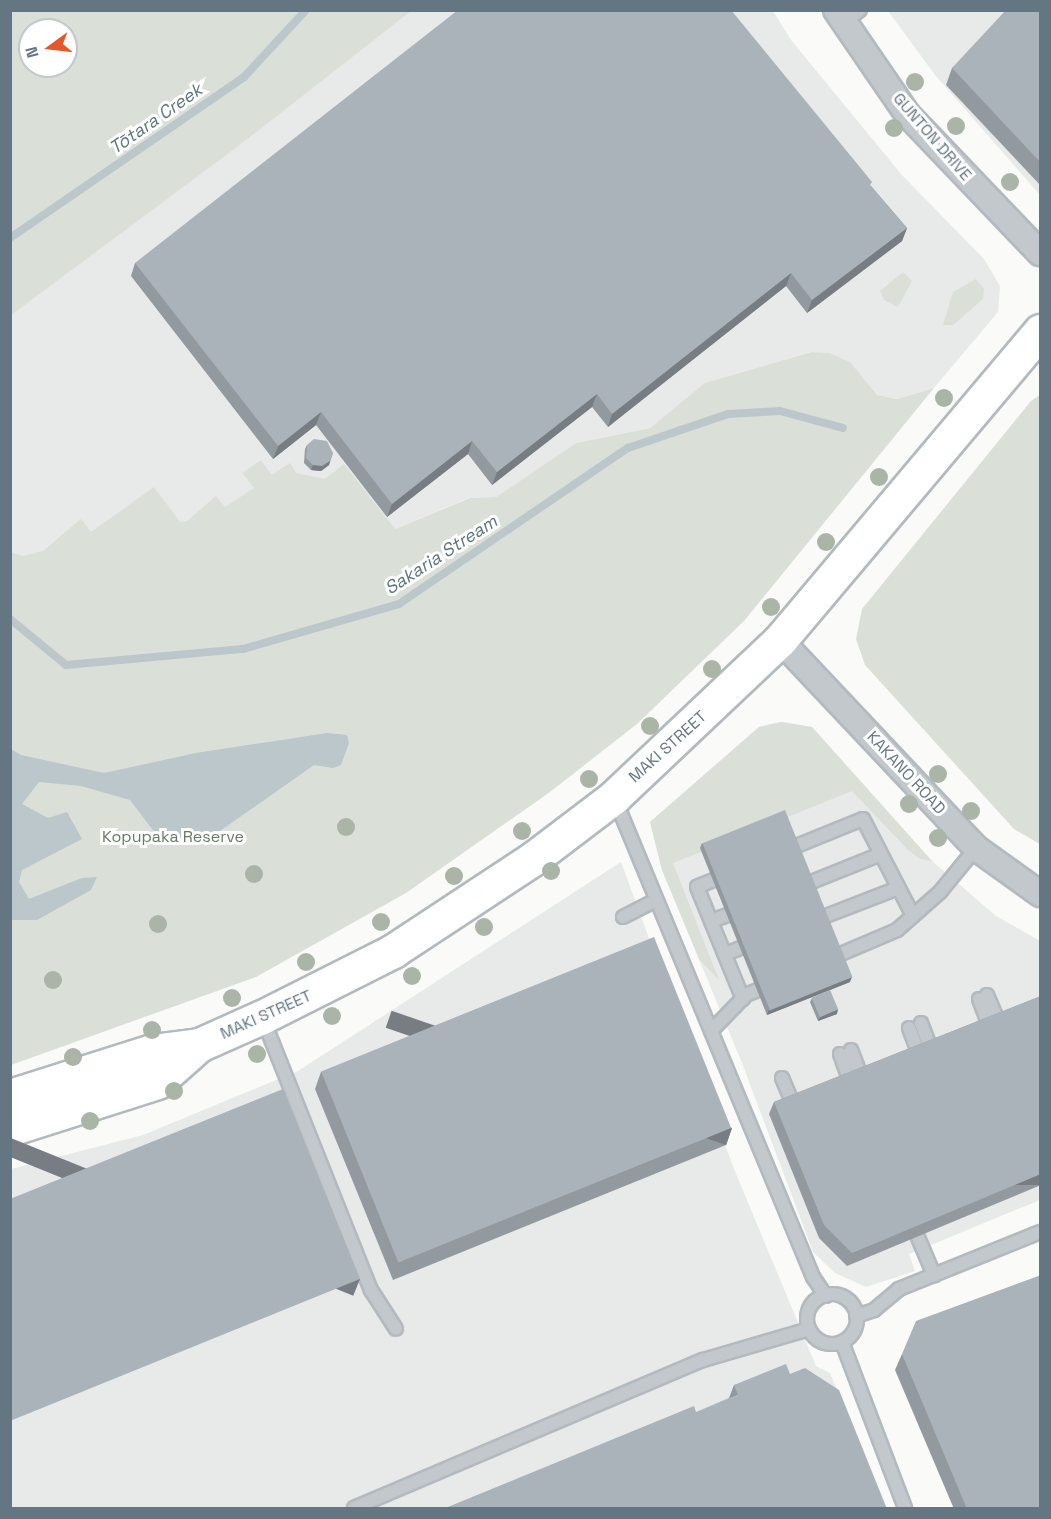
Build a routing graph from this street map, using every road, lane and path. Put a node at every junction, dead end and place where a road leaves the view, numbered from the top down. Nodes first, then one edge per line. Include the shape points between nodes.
1 (847, 14) edge
2 (1041, 254) edge
3 (1041, 331) edge
4 (780, 640) junction
5 (614, 796) junction
6 (976, 848) junction
7 (881, 854) junction
8 (774, 855) edge
9 (741, 869) edge
10 (898, 888) junction
11 (786, 892) edge
12 (1041, 894) edge
13 (656, 900) junction
14 (754, 904) edge
15 (913, 916) junction
16 (623, 917) dead end
17 (711, 921) junction
18 (801, 925) edge
19 (768, 938) edge
20 (724, 954) junction
21 (821, 963) edge
22 (789, 976) edge
23 (983, 997) dead end
24 (743, 999) junction
25 (262, 1017) junction
26 (915, 1025) dead end
27 (994, 1025) edge
28 (711, 1031) junction
29 (199, 1044) junction
30 (845, 1052) dead end
31 (926, 1053) edge
32 (782, 1078) dead end
33 (856, 1080) edge
34 (10, 1096) edge
35 (793, 1104) edge
36 (10, 1129) edge
37 (906, 1210) edge
38 (1041, 1232) edge
39 (934, 1275) junction
40 (826, 1296) junction
41 (856, 1316) junction
42 (396, 1329) dead end
43 (809, 1329) junction
44 (842, 1342) junction
45 (354, 1509) edge
46 (904, 1509) edge

1 - 2 street, GUNTON DRIVE via 908,115
3 - 4 street, MAKI STREET
4 - 5 street, MAKI STREET
4 - 6 street, KAKANO ROAD
5 - 13 lane
5 - 25 street, MAKI STREET via 453,915 334,984
6 - 12 street, KAKANO ROAD
6 - 15 lane via 940,892
7 - 8 lane via 863,819
7 - 10 lane
7 - 11 lane
9 - 17 lane via 697,887
10 - 15 lane
10 - 18 lane
13 - 16 lane
13 - 28 lane
14 - 17 lane
15 - 21 lane via 897,930
17 - 20 lane
19 - 20 lane
20 - 24 lane
22 - 24 lane
23 - 27 lane
24 - 28 lane
25 - 29 street, MAKI STREET
25 - 42 lane via 371,1290
26 - 31 lane
28 - 40 lane via 813,1277
29 - 34 street, MAKI STREET via 152,1051
29 - 36 street, MAKI STREET via 157,1082
30 - 33 lane
32 - 35 lane
37 - 39 lane
38 - 39 lane
39 - 41 lane via 899,1289 874,1310
40 - 41 lane via 849,1301
40 - 43 lane via 808,1312
41 - 44 lane via 854,1331
43 - 44 lane via 819,1341
43 - 45 lane via 703,1360
44 - 46 lane

